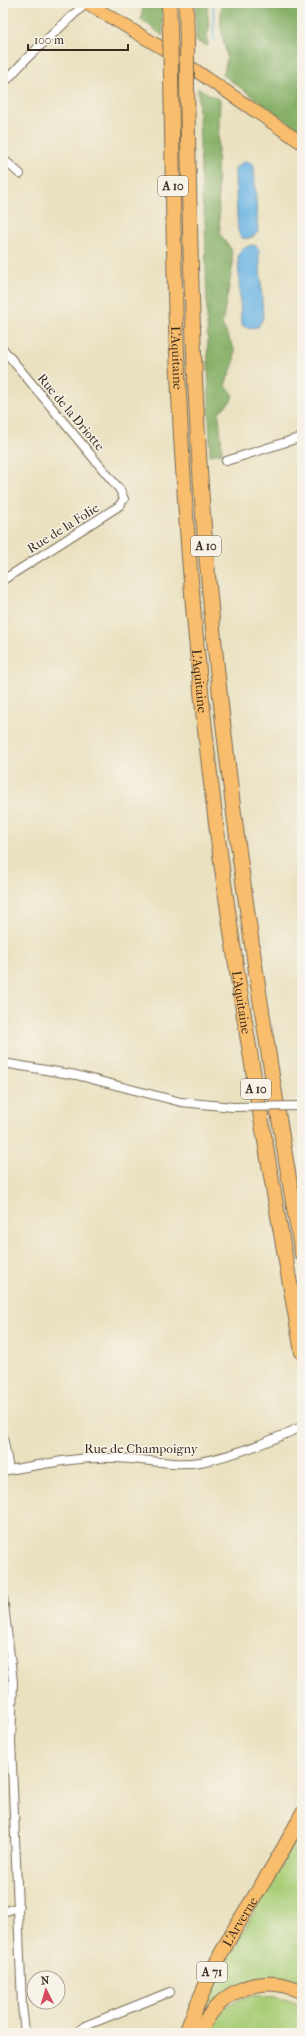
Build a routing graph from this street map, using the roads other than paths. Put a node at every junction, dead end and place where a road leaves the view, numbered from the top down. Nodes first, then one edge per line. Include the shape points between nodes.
1 (87, 3) edge
2 (102, 3) edge
3 (169, 3) edge
4 (186, 3) edge
5 (167, 51) junction
6 (3, 84) edge
7 (302, 143) edge
8 (3, 160) edge
9 (20, 174) dead end
10 (3, 349) edge
11 (302, 437) edge
12 (226, 461) dead end
13 (120, 490) joint
14 (3, 580) edge
15 (3, 1063) edge
16 (301, 1106) edge
17 (302, 1254) edge
18 (302, 1352) edge
19 (299, 1428) dead end
20 (3, 1436) edge
21 (6, 1470) edge
22 (3, 1597) edge
23 (302, 1814) edge
24 (19, 1907) junction
25 (3, 1912) edge
26 (244, 1915) junction
27 (170, 1992) dead end
28 (302, 1992) edge
29 (25, 2033) edge
30 (76, 2033) edge
31 (178, 2033) edge
32 (186, 2033) edge
33 (200, 2033) edge

1 - 5 main road
1 - 6 street via 27,58
2 - 5 main road
3 - 18 highway, L'Aquitaine / A 10, bridge via 176,348 190,565 204,720 241,995
4 - 17 highway, L'Aquitaine / A 10, bridge via 194,348 201,485 212,614 228,771 249,926
5 - 7 main road
8 - 9 street
10 - 13 street, Rue de la Driotte
11 - 12 street
13 - 14 street, Rue de la Folie via 124,499 119,506
15 - 16 street, bridge via 76,1075 180,1102 233,1107
19 - 21 street, Rue de Champoigny via 267,1442 201,1461 166,1463 105,1458
20 - 21 street
22 - 24 street via 12,1682 11,1742
23 - 26 highway, L'Arverne / A 71
24 - 25 street
24 - 29 street
26 - 31 highway via 230,1927 213,1954
26 - 32 highway, L'Arverne / A 71 via 200,1996
27 - 30 street
28 - 33 highway, A 71 via 286,1985 247,1986 232,1993 210,2012

